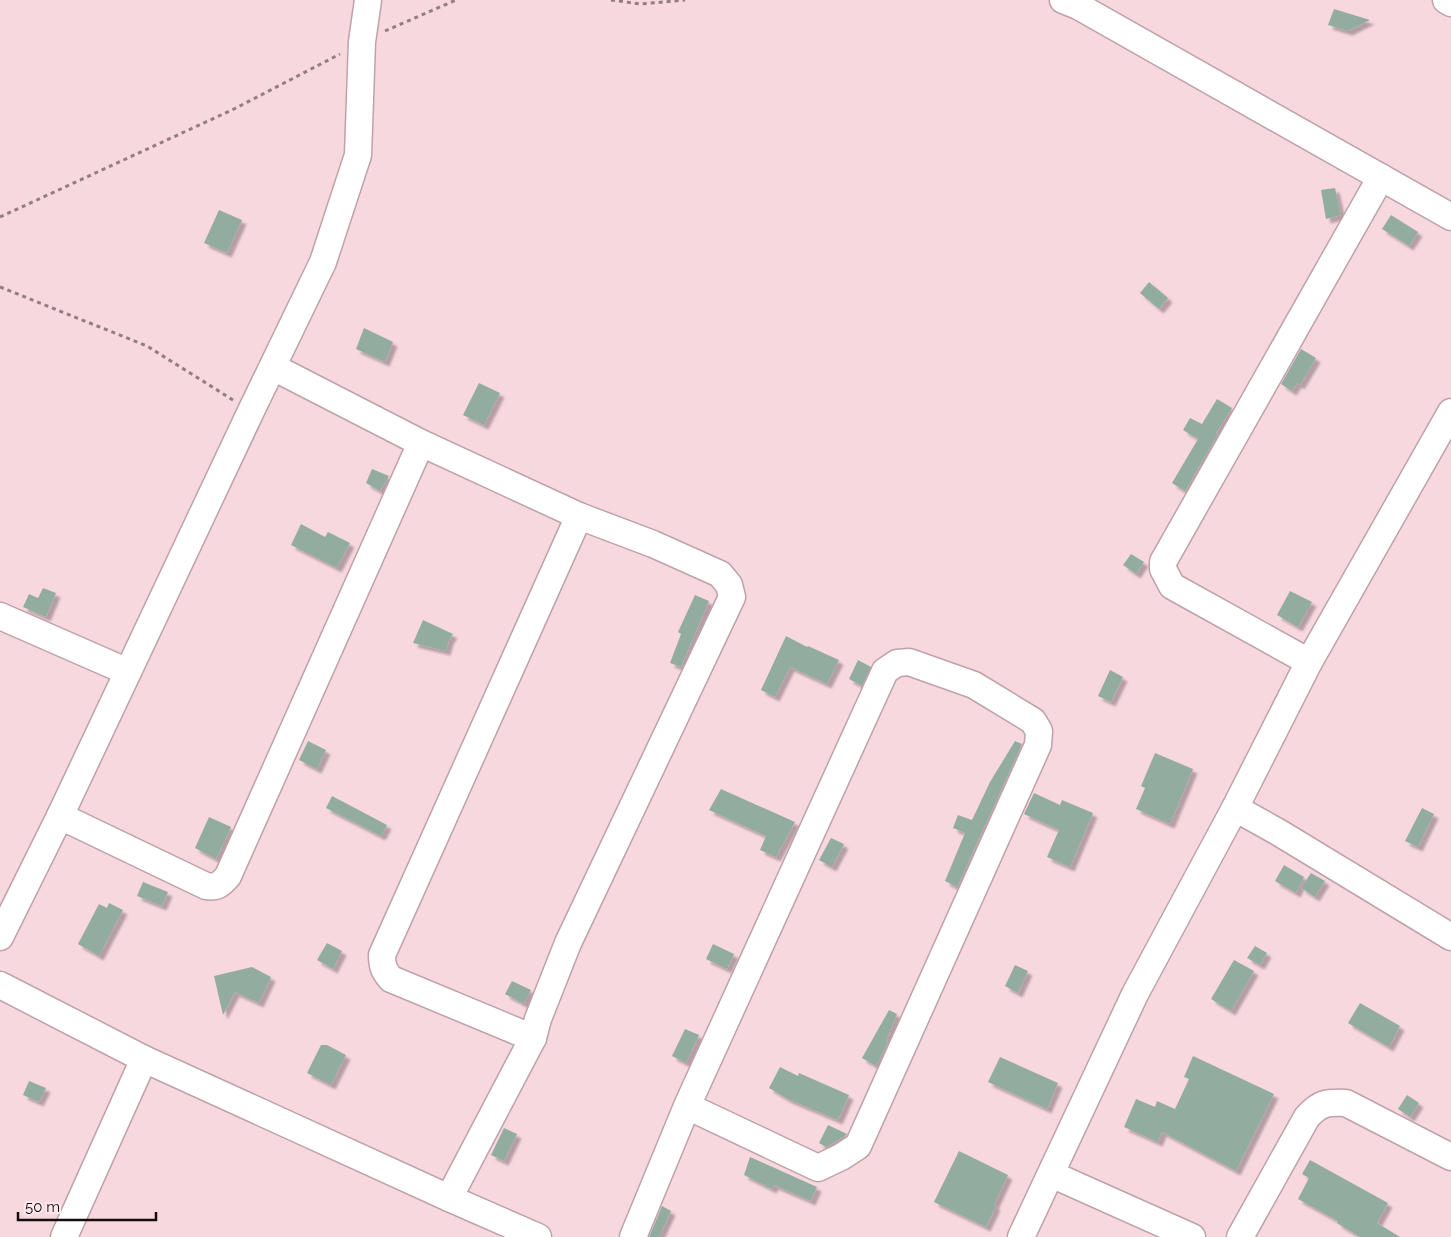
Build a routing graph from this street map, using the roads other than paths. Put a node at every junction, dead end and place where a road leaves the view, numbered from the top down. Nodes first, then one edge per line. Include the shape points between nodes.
1 (368, 0) edge
2 (1062, 0) edge
3 (1446, 0) edge
4 (1451, 3) edge
5 (1381, 177) junction
6 (1451, 217) edge
7 (273, 367) junction
8 (1451, 412) edge
9 (420, 443) junction
10 (579, 516) junction
11 (0, 616) edge
12 (1309, 662) junction
13 (128, 672) junction
14 (1235, 808) junction
15 (60, 816) junction
16 (0, 937) edge
17 (1451, 937) edge
18 (0, 985) edge
19 (534, 1038) junction
20 (144, 1059) junction
21 (687, 1106) junction
22 (1451, 1158) edge
23 (1051, 1174) junction
24 (449, 1198) junction
25 (64, 1237) edge
26 (538, 1237) edge
27 (633, 1237) edge
28 (1021, 1237) edge
29 (1192, 1237) edge
30 (1240, 1237) edge

1 - 7 street via 362,42 358,155 323,262
2 - 5 street via 1078,6
3 - 4 street
5 - 6 street
5 - 12 street via 1163,562 1172,586
7 - 9 street
7 - 13 street
8 - 12 street
9 - 10 street
9 - 15 street via 222,884 206,886
10 - 19 street via 382,955 385,972 391,979
10 - 19 street via 720,574 729,585 732,597 568,943 538,1019
11 - 13 street
12 - 14 street
13 - 15 street
14 - 17 street
14 - 23 street via 1135,994
15 - 16 street
18 - 20 street
19 - 24 street
20 - 24 street
20 - 25 street
21 - 21 street via 886,671 897,663 909,662 974,685 1033,721 1039,731 1038,745 858,1146 818,1168
21 - 27 street
22 - 30 street via 1346,1103 1328,1102 1306,1117
23 - 28 street
23 - 29 street
24 - 26 street

